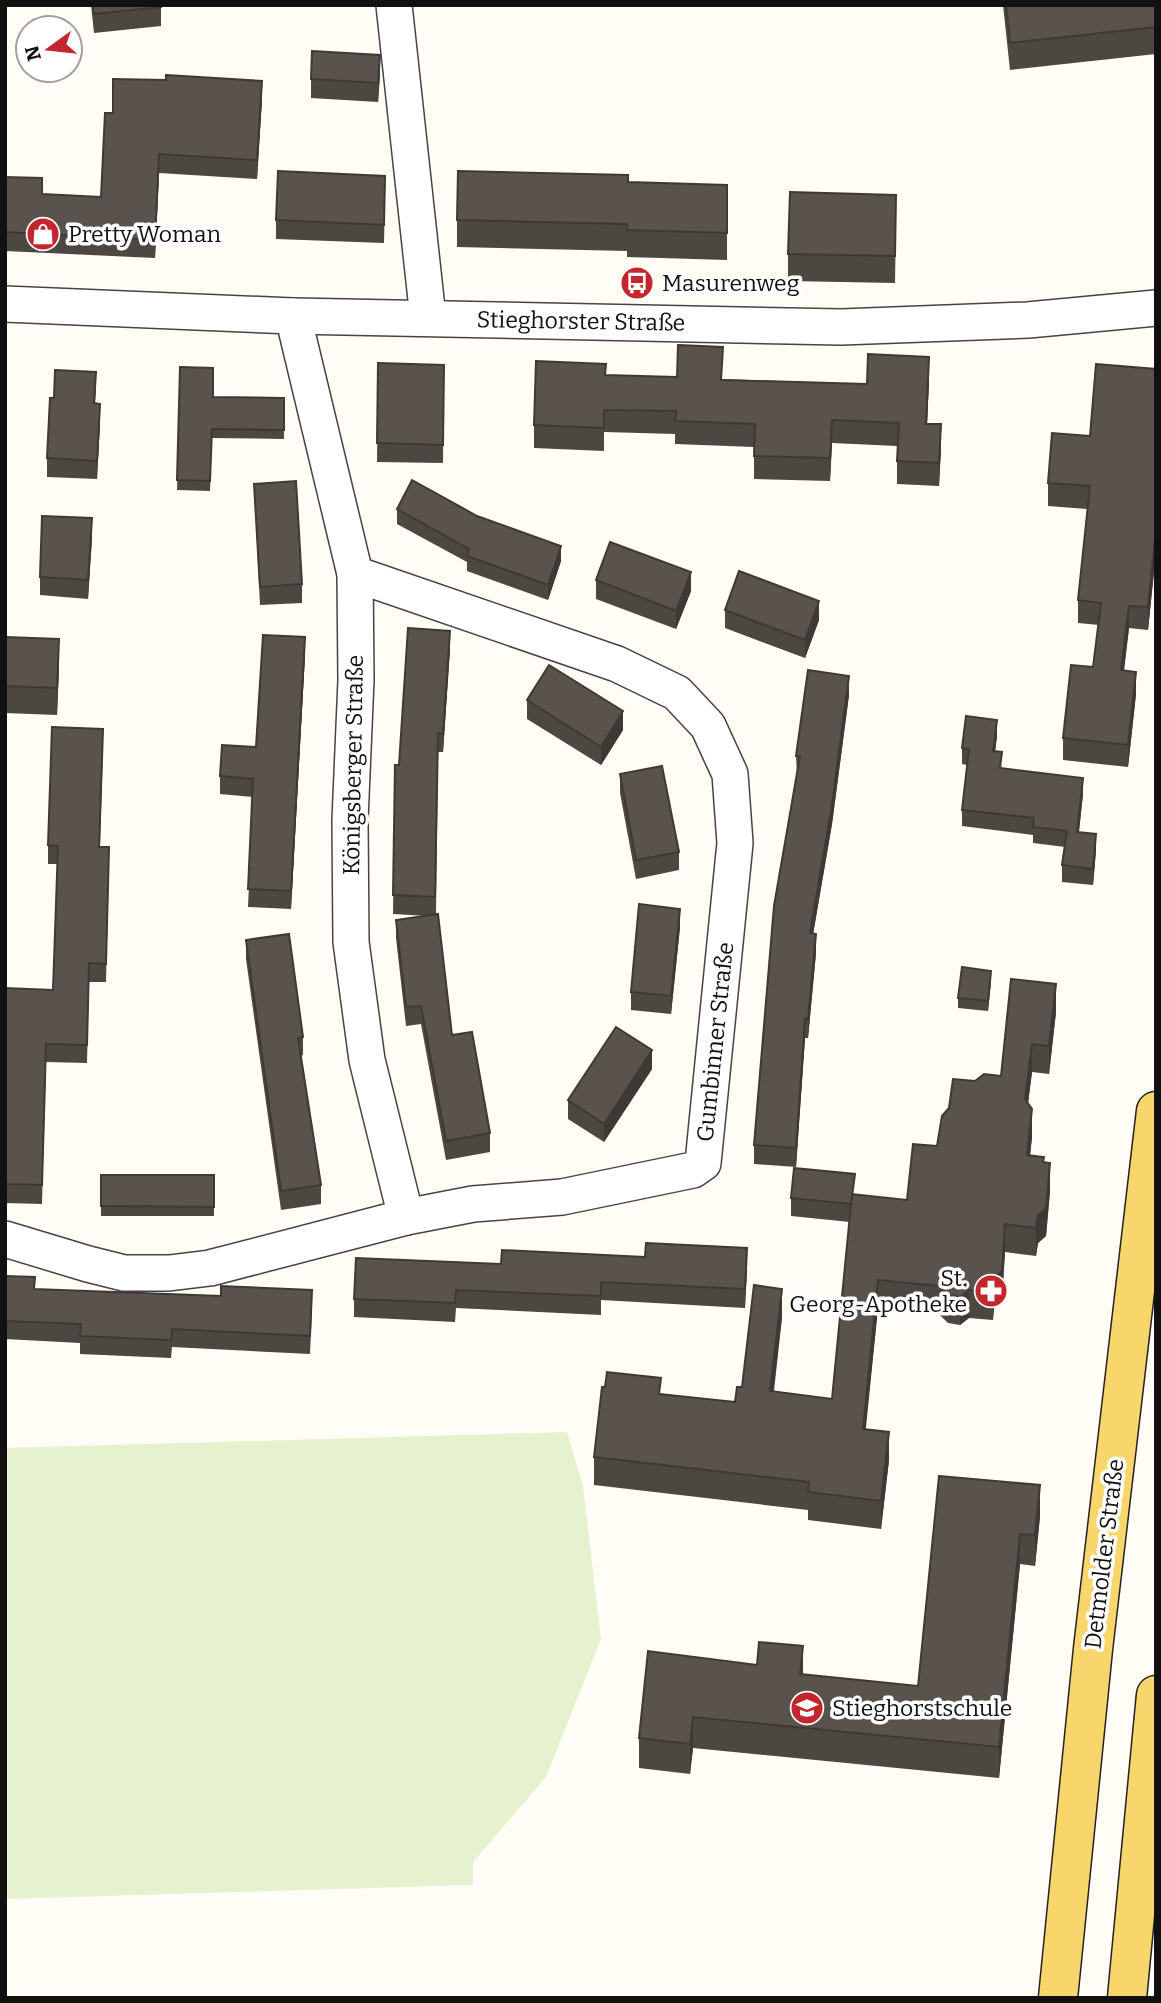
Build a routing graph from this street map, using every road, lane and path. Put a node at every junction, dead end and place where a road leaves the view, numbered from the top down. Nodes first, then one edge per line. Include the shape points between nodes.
1 (394, 5) edge
2 (5, 304) edge
3 (1156, 307) edge
4 (293, 316) junction
5 (428, 318) junction
6 (355, 574) junction
7 (1156, 1111) edge
8 (406, 1217) junction
9 (5, 1239) edge
10 (1156, 1695) edge
11 (1058, 1998) edge
12 (1127, 1998) edge

1 - 5 street
2 - 4 street, Stieghorster Straße
3 - 5 street, Stieghorster Straße via 1028,320 841,327
4 - 5 street, Stieghorster Straße
4 - 6 street, Königsberger Straße
6 - 8 street, Königsberger Straße via 351,942 367,1060
6 - 8 street, Gumbinner Straße via 617,664 677,693 708,726 730,774 735,843 703,1163 693,1170 562,1197 472,1204
7 - 11 main road, Detmolder Straße via 1094,1636
8 - 9 street, Gumbinner Straße via 210,1268 169,1273 124,1273
10 - 12 main road

